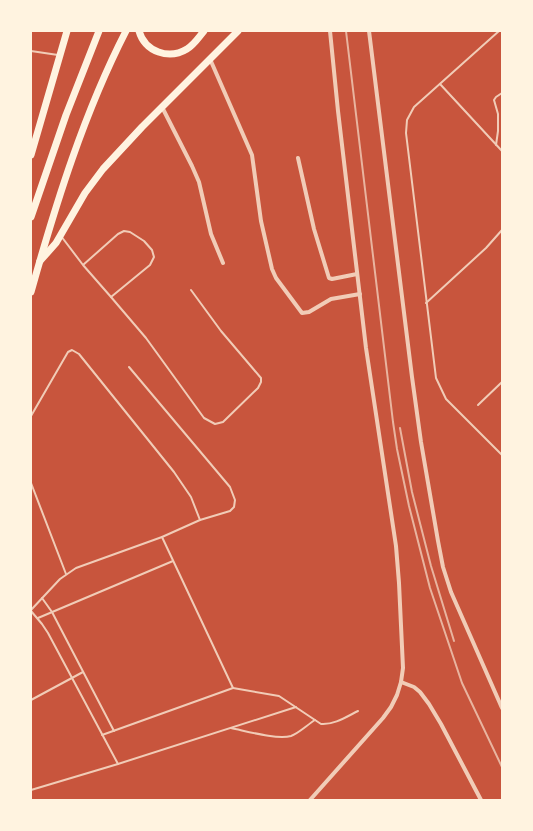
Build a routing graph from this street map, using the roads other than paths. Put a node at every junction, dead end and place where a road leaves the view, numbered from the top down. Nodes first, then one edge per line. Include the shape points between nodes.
1 (67, 31) edge
2 (99, 31) edge
3 (126, 31) edge
4 (139, 31) edge
5 (204, 31) edge
6 (238, 31) edge
7 (330, 31) edge
8 (369, 31) edge
9 (499, 31) edge
10 (31, 51) edge
11 (60, 55) junction
12 (210, 58) junction
13 (440, 84) junction
14 (502, 93) edge
15 (162, 107) junction
16 (496, 146) junction
17 (502, 151) edge
18 (31, 155) edge
19 (298, 158) dead end
20 (31, 217) edge
21 (502, 230) edge
22 (60, 235) junction
23 (40, 261) junction
24 (223, 263) dead end
25 (83, 265) junction
26 (357, 274) junction
27 (191, 290) dead end
28 (31, 292) edge
29 (360, 294) junction
30 (111, 297) junction
31 (426, 303) junction
32 (129, 367) dead end
33 (502, 382) edge
34 (478, 405) dead end
35 (31, 416) edge
36 (502, 455) edge
37 (31, 483) edge
38 (200, 520) junction
39 (162, 537) junction
40 (173, 561) junction
41 (66, 574) junction
42 (42, 598) junction
43 (31, 611) edge
44 (52, 612) junction
45 (38, 618) junction
46 (83, 672) junction
47 (72, 677) junction
48 (401, 682) junction
49 (233, 688) junction
50 (31, 700) edge
51 (296, 707) junction
52 (502, 708) edge
53 (358, 711) dead end
54 (315, 720) junction
55 (229, 728) junction
56 (114, 731) junction
57 (102, 735) junction
58 (118, 764) junction
59 (31, 790) edge
60 (310, 800) edge
61 (481, 800) edge

1 - 11 highway
2 - 20 highway via 66,115
3 - 23 highway via 106,70 82,130
4 - 5 highway via 140,37 149,48 162,54 176,54 188,49
6 - 12 highway
7 - 26 street
8 - 52 street via 412,377 438,541 451,592
9 - 13 lane
10 - 11 lane
11 - 18 highway
12 - 15 highway
12 - 29 street via 252,155 269,260 276,278 302,313 309,312 331,299
13 - 16 lane
13 - 31 lane via 414,107 407,120 406,133
14 - 16 lane via 494,100 498,114
15 - 22 highway via 103,169
15 - 24 street via 199,182 211,234
16 - 17 lane
19 - 26 street via 314,229 329,278
21 - 31 lane
22 - 23 highway
22 - 25 lane
23 - 28 highway
25 - 30 lane
25 - 30 lane via 124,231 144,241 152,250 154,257 150,265
26 - 29 street
27 - 30 lane via 221,331 261,378 258,388 223,422 215,424 204,418 146,338
29 - 48 street via 396,546 403,654
31 - 36 lane via 436,378 446,399
32 - 38 lane via 230,487 235,500 234,507 230,511
33 - 34 lane
35 - 38 lane via 68,352 72,350 79,354 174,472 191,497
37 - 41 lane
38 - 39 lane
39 - 40 lane
39 - 41 lane via 76,568
40 - 44 lane
40 - 49 lane
41 - 42 lane
42 - 43 lane
42 - 44 lane
43 - 45 lane
44 - 45 lane
44 - 46 lane
45 - 47 lane
46 - 47 lane
46 - 56 lane
47 - 50 lane
47 - 57 lane
48 - 60 street via 391,707 383,718
48 - 61 street via 414,687 429,704
49 - 51 lane via 278,696
49 - 56 lane
51 - 54 lane
51 - 55 lane
53 - 54 lane via 327,724
54 - 55 lane via 290,736 280,737
55 - 58 lane
56 - 57 lane
57 - 58 lane
58 - 59 lane

